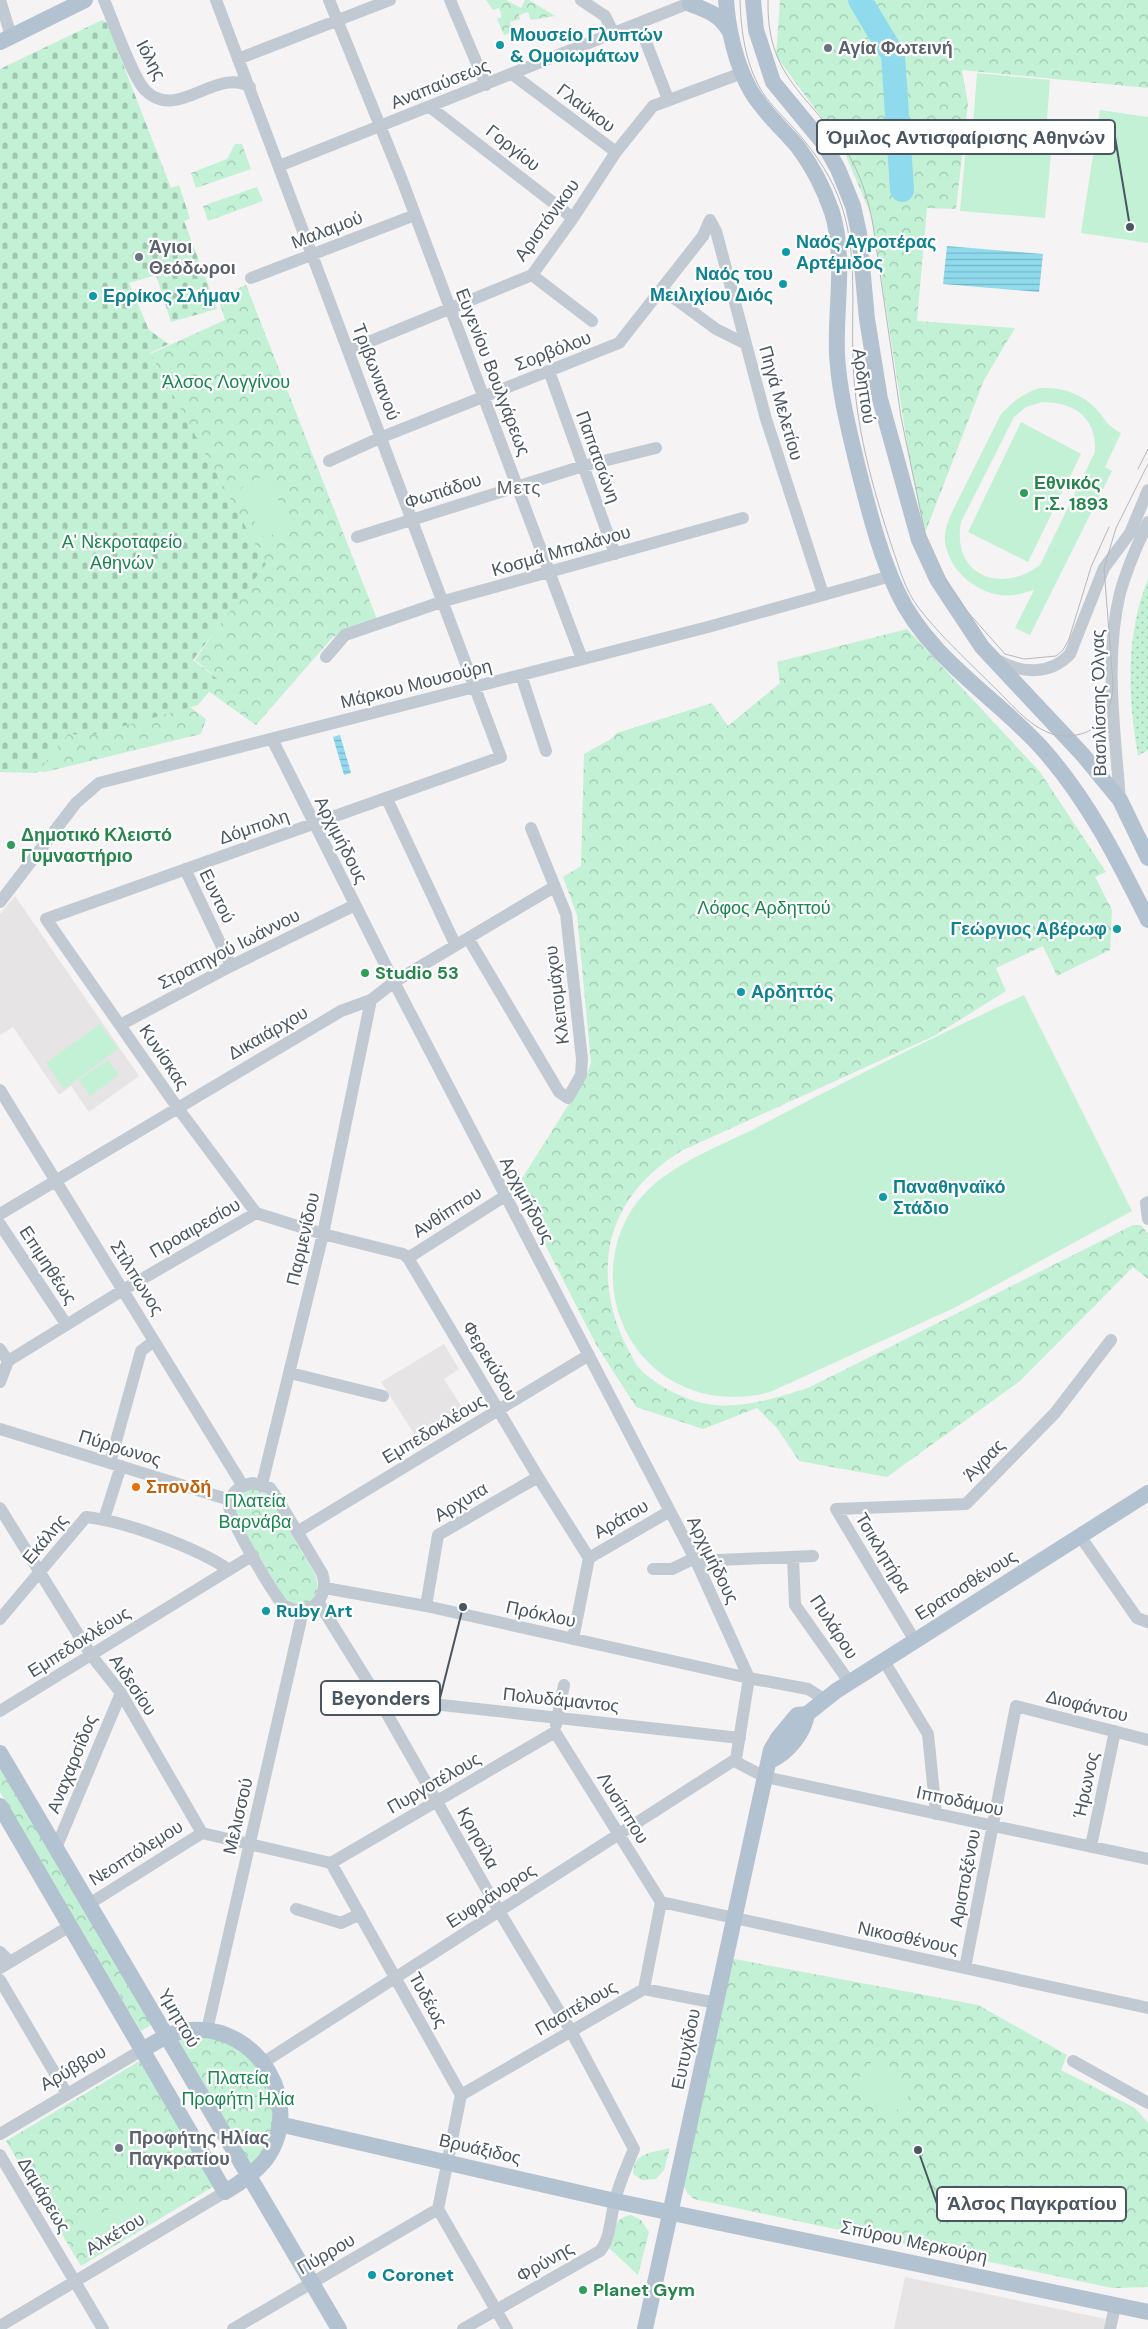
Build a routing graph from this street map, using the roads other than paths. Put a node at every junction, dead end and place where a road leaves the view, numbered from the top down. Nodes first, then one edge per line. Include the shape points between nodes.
1 (0, 0) edge
2 (85, 0) edge
3 (104, 0) edge
4 (216, 0) edge
5 (329, 0) edge
6 (390, 0) edge
7 (450, 0) edge
8 (581, 0) edge
9 (726, 0) edge
10 (753, 0) edge
11 (694, 2) edge
12 (338, 20) junction
13 (639, 24) junction
14 (614, 34) junction
15 (731, 34) junction
16 (5, 39) edge
17 (238, 59) junction
18 (742, 73) junction
19 (512, 74) junction
20 (486, 85) junction
21 (250, 87) junction
22 (668, 99) junction
23 (430, 107) junction
24 (381, 126) junction
25 (616, 152) junction
26 (279, 166) junction
27 (415, 215) junction
28 (573, 218) junction
29 (710, 220) joint
30 (312, 254) junction
31 (532, 275) junction
32 (252, 278) dead end
33 (663, 290) junction
34 (450, 308) junction
35 (592, 321) dead end
36 (746, 344) junction
37 (349, 350) junction
38 (549, 371) junction
39 (483, 397) junction
40 (382, 437) junction
41 (656, 448) dead end
42 (329, 461) dead end
43 (583, 466) junction
44 (517, 486) junction
45 (1148, 490) edge
46 (743, 518) dead end
47 (413, 519) junction
48 (1148, 522) edge
49 (357, 537) dead end
50 (615, 554) junction
51 (548, 573) junction
52 (891, 576) junction
53 (823, 594) junction
54 (444, 602) junction
55 (991, 656) junction
56 (326, 657) dead end
57 (582, 659) junction
58 (521, 675) junction
59 (477, 687) junction
60 (272, 739) junction
61 (546, 751) dead end
62 (501, 757) joint
63 (387, 799) junction
64 (1120, 800) junction
65 (313, 825) junction
66 (531, 828) dead end
67 (1148, 858) edge
68 (185, 869) junction
69 (554, 887) junction
70 (0, 902) edge
71 (355, 905) junction
72 (46, 919) joint
73 (1148, 920) edge
74 (468, 938) junction
75 (455, 944) junction
76 (232, 966) junction
77 (394, 982) junction
78 (371, 1000) junction
79 (120, 1025) junction
80 (0, 1090) edge
81 (177, 1107) junction
82 (56, 1181) junction
83 (505, 1196) junction
84 (1148, 1202) edge
85 (256, 1212) junction
86 (0, 1214) edge
87 (1148, 1219) edge
88 (0, 1224) edge
89 (323, 1234) junction
90 (408, 1258) junction
91 (123, 1290) junction
92 (66, 1324) junction
93 (1111, 1340) dead end
94 (154, 1341) junction
95 (0, 1349) edge
96 (589, 1355) junction
97 (8, 1361) junction
98 (290, 1373) junction
99 (0, 1382) edge
100 (383, 1396) dead end
101 (499, 1409) junction
102 (0, 1429) edge
103 (116, 1465) junction
104 (538, 1477) junction
105 (262, 1484) junction
106 (243, 1486) junction
107 (1148, 1493) edge
108 (230, 1500) junction
109 (0, 1508) edge
110 (836, 1509) joint
111 (670, 1510) junction
112 (104, 1519) junction
113 (298, 1532) junction
114 (1080, 1536) junction
115 (253, 1556) junction
116 (813, 1556) dead end
117 (793, 1557) junction
118 (589, 1558) junction
119 (695, 1560) junction
120 (654, 1569) dead end
121 (229, 1570) junction
122 (40, 1571) junction
123 (325, 1588) junction
124 (319, 1603) junction
125 (426, 1606) junction
126 (303, 1611) junction
127 (0, 1619) edge
128 (1142, 1620) edge
129 (574, 1639) junction
130 (915, 1641) junction
131 (92, 1655) junction
132 (884, 1661) junction
133 (749, 1678) junction
134 (850, 1683) junction
135 (564, 1685) dead end
136 (120, 1693) junction
137 (378, 1698) junction
138 (824, 1699) junction
139 (1016, 1706) joint
140 (0, 1711) edge
141 (558, 1717) junction
142 (1115, 1731) junction
143 (555, 1732) junction
144 (740, 1738) junction
145 (1148, 1740) edge
146 (0, 1753) edge
147 (736, 1759) junction
148 (765, 1777) junction
149 (438, 1802) junction
150 (0, 1806) edge
151 (936, 1814) junction
152 (993, 1826) junction
153 (202, 1833) junction
154 (619, 1834) junction
155 (250, 1844) junction
156 (1091, 1846) junction
157 (56, 1848) junction
158 (1148, 1858) edge
159 (331, 1863) junction
160 (661, 1902) junction
161 (89, 1904) junction
162 (296, 1909) dead end
163 (499, 1911) junction
164 (360, 1914) junction
165 (734, 1918) junction
166 (70, 1926) junction
167 (0, 1952) edge
168 (5, 1965) edge
169 (965, 1968) junction
170 (396, 1978) junction
171 (0, 1980) edge
172 (644, 1989) junction
173 (716, 2003) junction
174 (1148, 2008) edge
175 (208, 2030) junction
176 (571, 2031) junction
177 (167, 2036) junction
178 (142, 2050) junction
179 (1073, 2061) dead end
180 (264, 2062) junction
181 (68, 2094) junction
182 (461, 2095) junction
183 (1147, 2097) edge
184 (279, 2124) junction
185 (0, 2134) edge
186 (0, 2155) edge
187 (448, 2162) junction
188 (249, 2176) junction
189 (225, 2192) junction
190 (615, 2201) junction
191 (438, 2209) junction
192 (671, 2212) junction
193 (75, 2281) junction
194 (312, 2282) junction
195 (1114, 2306) junction
196 (496, 2310) junction
197 (1148, 2312) edge
198 (0, 2326) edge
199 (103, 2329) edge
200 (233, 2329) edge
201 (339, 2329) edge
202 (463, 2329) edge
203 (507, 2329) edge
204 (645, 2329) edge
205 (1110, 2329) edge

1 - 16 street
2 - 16 main road
3 - 21 street, Ιόλης via 140,83 153,96 175,100 234,82
4 - 17 street, Τριβωνιανού
5 - 12 street, Ευγενίου Βουλγάρεως
6 - 12 street
7 - 20 street
8 - 14 street via 605,16
9 - 15 main road, Αρδηττού
10 - 55 main road, Αρδηττού via 756,30 773,82 824,144 853,206 880,399 919,540 937,579
11 - 13 street, Αναπαύσεως
11 - 15 main road via 723,20
12 - 17 street
12 - 24 street, Ευγενίου Βουλγάρεως
13 - 14 street, Αναπαύσεως
13 - 22 street
14 - 19 street, Αναπαύσεως
15 - 18 main road, Αρδηττού
17 - 21 street, Τριβωνιανού
18 - 22 street, Αριστόνικου
18 - 52 main road, Αρδηττού via 755,98 808,161 832,214 837,242 837,346 843,400 865,494
19 - 20 street, Αναπαύσεως
19 - 25 street, Γλαύκου
20 - 23 street, Αναπαύσεως
21 - 26 street, Τριβωνιανού
22 - 25 street, Αριστόνικου via 653,106
23 - 24 street, Αναπαύσεως
23 - 28 street, Γοργίου
24 - 26 street, Αναπαύσεως
24 - 27 street, Ευγενίου Βουλγάρεως
25 - 28 street, Αριστόνικου
26 - 30 street, Τριβωνιανού
27 - 30 street, Μαλαμού
27 - 34 street, Ευγενίου Βουλγάρεως
28 - 31 street, Αριστόνικου
29 - 33 street, Σορβόλου via 703,236
29 - 36 street, Πηγά Μελετίου via 716,231
30 - 32 street, Μαλαμού
30 - 37 street, Τριβωνιανού
31 - 34 street, Αριστόνικου
31 - 35 street
33 - 36 street via 716,329
33 - 38 street, Σορβόλου via 619,343
34 - 37 street, Αριστόνικου
34 - 39 street, Ευγενίου Βουλγάρεως
36 - 53 street, Πηγά Μελετίου via 766,419
37 - 40 street, Τριβωνιανού
38 - 39 street, Σορβόλου
38 - 43 street, Παπατσώνη
39 - 40 street, Σορβόλου
39 - 44 street, Ευγενίου Βουλγάρεως
40 - 42 street, Σορβόλου
40 - 47 street, Τριβωνιανού
41 - 43 street, Φωτιάδου
43 - 44 street, Φωτιάδου
43 - 50 street, Παπατσώνη
44 - 47 street, Φωτιάδου
44 - 51 street, Ευγενίου Βουλγάρεως
45 - 55 street, Βασιλίσσης Όλγας via 1130,533 1104,568 1070,654 1061,664 1033,670 1005,664
46 - 50 street, Κοσμά Μπαλάνου
47 - 49 street, Φωτιάδου
47 - 54 street, Τριβωνιανού
48 - 64 street, Βασιλίσσης Όλγας via 1126,574 1114,626 1113,693
50 - 51 street, Κοσμά Μπαλάνου
51 - 54 street, Κοσμά Μπαλάνου
51 - 57 street, Ευγενίου Βουλγάρεως
52 - 53 street, Μάρκου Μουσούρη
52 - 73 main road, Αρδηττού via 914,621 1038,745 1083,799
53 - 57 street, Μάρκου Μουσούρη
54 - 56 street, Κοσμά Μπαλάνου via 345,635
54 - 59 street, Τριβωνιανού
55 - 64 main road, Αρδηττού
57 - 58 street, Μάρκου Μουσούρη
58 - 59 street, Μάρκου Μουσούρη
58 - 61 street
59 - 60 street, Μάρκου Μουσούρη
59 - 62 street, Τριβωνιανού
60 - 65 street, Αρχιμήδους
60 - 70 street, Μάρκου Μουσούρη via 99,783 76,803
62 - 63 street, Δόμπολη
63 - 65 street, Δόμπολη
63 - 75 street
64 - 67 main road, Αρδηττού
65 - 68 street, Δόμπολη
65 - 71 street, Αρχιμήδους
66 - 69 street
68 - 72 street, Δόμπολη
68 - 76 street, Ευντού
69 - 74 street, Δικαιάρχου
69 - 74 street, Κλειτομάχου via 566,914 582,1059 581,1075 568,1098 559,1092
71 - 76 street, Στρατηγού Ιωάννου
71 - 77 street, Αρχιμήδους
72 - 79 street, Κυνίσκας
74 - 75 street, Δικαιάρχου
75 - 77 street, Δικαιάρχου
76 - 79 street, Στρατηγού Ιωάννου
77 - 78 street, Δικαιάρχου
77 - 83 street, Αρχιμήδους
78 - 81 street, Δικαιάρχου via 341,1011
78 - 89 street, Παρμενίδου
79 - 81 street, Κυνίσκας
80 - 82 street, Στίλπωνος
81 - 82 street, Δικαιάρχου
81 - 85 street, Κυνίσκας
82 - 86 street, Δικαιάρχου
82 - 91 street, Στίλπωνος
83 - 90 street, Ανθίππου
83 - 96 street, Αρχιμήδους
84 - 87 street
85 - 89 street, Προαιρεσίου
85 - 91 street, Προαιρεσίου
88 - 92 street, Επιμηθέως
89 - 90 street
89 - 98 street, Παρμενίδου
90 - 101 street, Φερεκύδου
91 - 92 street, Προαιρεσίου
91 - 94 street, Στίλπωνος
92 - 97 street, Προαιρεσίου
93 - 110 street, Άγρας via 1055,1413 966,1504
94 - 103 street via 141,1351
94 - 106 street, Στίλπωνος
95 - 97 street
96 - 101 street, Εμπεδοκλέους
96 - 111 street, Αρχιμήδους
97 - 99 street
98 - 100 street
98 - 105 street, Παρμενίδου
101 - 104 street, Φερεκύδου
101 - 113 street, Εμπεδοκλέους
102 - 103 street, Πύρρωνος
103 - 108 street, Πύρρωνος
103 - 112 street
104 - 118 street, Φερεκύδου
104 - 125 street, Αρχυτα via 438,1535
105 - 106 street via 253,1482
105 - 113 street via 276,1495
106 - 108 street
107 - 114 main road, Ερατοσθένους
108 - 115 street via 232,1520
109 - 122 street, Αιδεσίου
110 - 130 street, Τσικλητήρα
111 - 118 street, Αράτου
111 - 119 street, Αρχιμήδους
112 - 121 street via 212,1558
112 - 122 street, Εκάλης via 86,1517
113 - 123 street via 322,1573
114 - 128 street
114 - 130 main road, Ερατοσθένους
115 - 121 street, Εμπεδοκλέους
115 - 126 street via 283,1605
116 - 117 street
117 - 119 street
117 - 134 street, Πυλάρου via 795,1605
118 - 129 street
119 - 120 street via 672,1569
119 - 133 street, Αρχιμήδους
121 - 131 street, Εμπεδοκλέους
122 - 127 street, Εκάλης
122 - 131 street, Αιδεσίου
123 - 124 street
123 - 125 street, Πρόκλου
124 - 126 street
124 - 137 street, Κρησίλα
125 - 129 street, Πρόκλου
126 - 155 street, Μελισσού
129 - 133 street, Πρόκλου
130 - 132 main road, Ερατοσθένους
131 - 136 street, Αιδεσίου
131 - 140 street, Εμπεδοκλέους
132 - 134 main road, Ερατοσθένους
132 - 151 street via 928,1734
133 - 138 street, Πρόκλου via 808,1689
133 - 144 street
134 - 138 main road, Ερατοσθένους
135 - 141 street
136 - 153 street, Αιδεσίου
136 - 157 street, Αναχαρσίδος
137 - 141 street, Πολυδάμαντος
137 - 149 street, Κρησίλα
138 - 148 main road, Ερατοσθένους via 807,1714 798,1716 778,1738 771,1750
139 - 142 street, Διοφάντου
139 - 152 street, Αριστοξένου
141 - 143 street
141 - 144 street, Πολυδάμαντος
142 - 145 street, Διοφάντου
142 - 156 street, Ήρωνος
143 - 149 street, Πυργοτέλους
143 - 154 street, Λυσίππου
144 - 147 street
146 - 157 main road, Υμηττού
147 - 148 street, Ιπποδάμου
147 - 154 street, Ευφράνορος
148 - 151 street, Ιπποδάμου
148 - 165 main road, Ευτυχίδου
149 - 159 street, Πυργοτέλους
149 - 163 street, Κρησίλα
150 - 166 main road
151 - 152 street, Ιπποδάμου
152 - 156 street, Ιπποδάμου
152 - 169 street, Αριστοξένου
153 - 155 street
153 - 161 street, Νεοπτόλεμου
154 - 160 street, Λυσίππου
154 - 163 street, Ευφράνορος
155 - 159 street
155 - 175 street, Μελισσού
156 - 158 street, Ιπποδάμου
157 - 161 main road, Υμηττού
159 - 164 street, Τυδέως
160 - 165 street, Νικοσθένους
160 - 172 street
161 - 177 main road, Υμηττού
162 - 164 street via 341,1923
163 - 170 street, Ευφράνορος
163 - 176 street, Κρησίλα
164 - 170 street, Τυδέως
165 - 169 street, Νικοσθένους
165 - 173 main road, Ευτυχίδου
166 - 168 street
166 - 178 main road
167 - 168 street
169 - 174 street, Νικοσθένους
170 - 180 street, Ευφράνορος
170 - 182 street, Τυδέως
171 - 181 street
172 - 173 street, Πασιτέλους
172 - 176 street, Πασιτέλους
173 - 192 main road, Ευτυχίδου
175 - 177 main road
175 - 180 main road via 231,2036
176 - 182 street, Πασιτέλους
176 - 190 street, Κρησίλα via 633,2144
177 - 178 main road, Αρύββου
177 - 188 main road, Υμηττού
178 - 181 street, Αρύββου
178 - 189 main road
179 - 183 street
180 - 184 main road via 280,2101
181 - 185 street, Αρύββου
182 - 187 street
184 - 187 main road, Βρυάξιδος
184 - 188 main road via 266,2159
186 - 193 street, Δαμάρεως
187 - 190 main road, Βρυάξιδος
187 - 191 street
188 - 189 main road, Αλκέτου
188 - 194 main road, Υμηττού
189 - 193 street, Αλκέτου
190 - 192 main road, Βρυάξιδος
190 - 196 street, Φρύνης via 607,2238 600,2251
191 - 194 street, Πύρρου
191 - 196 street
192 - 195 main road, Σπύρου Μερκούρη
192 - 204 main road, Ευτυχίδου
193 - 198 street, Αλκέτου
193 - 199 street, Δαμάρεως
194 - 200 street, Πύρρου
194 - 201 main road, Υμηττού
195 - 197 main road, Σπύρου Μερκούρη
195 - 205 street
196 - 202 street, Φρύνης
196 - 203 street

